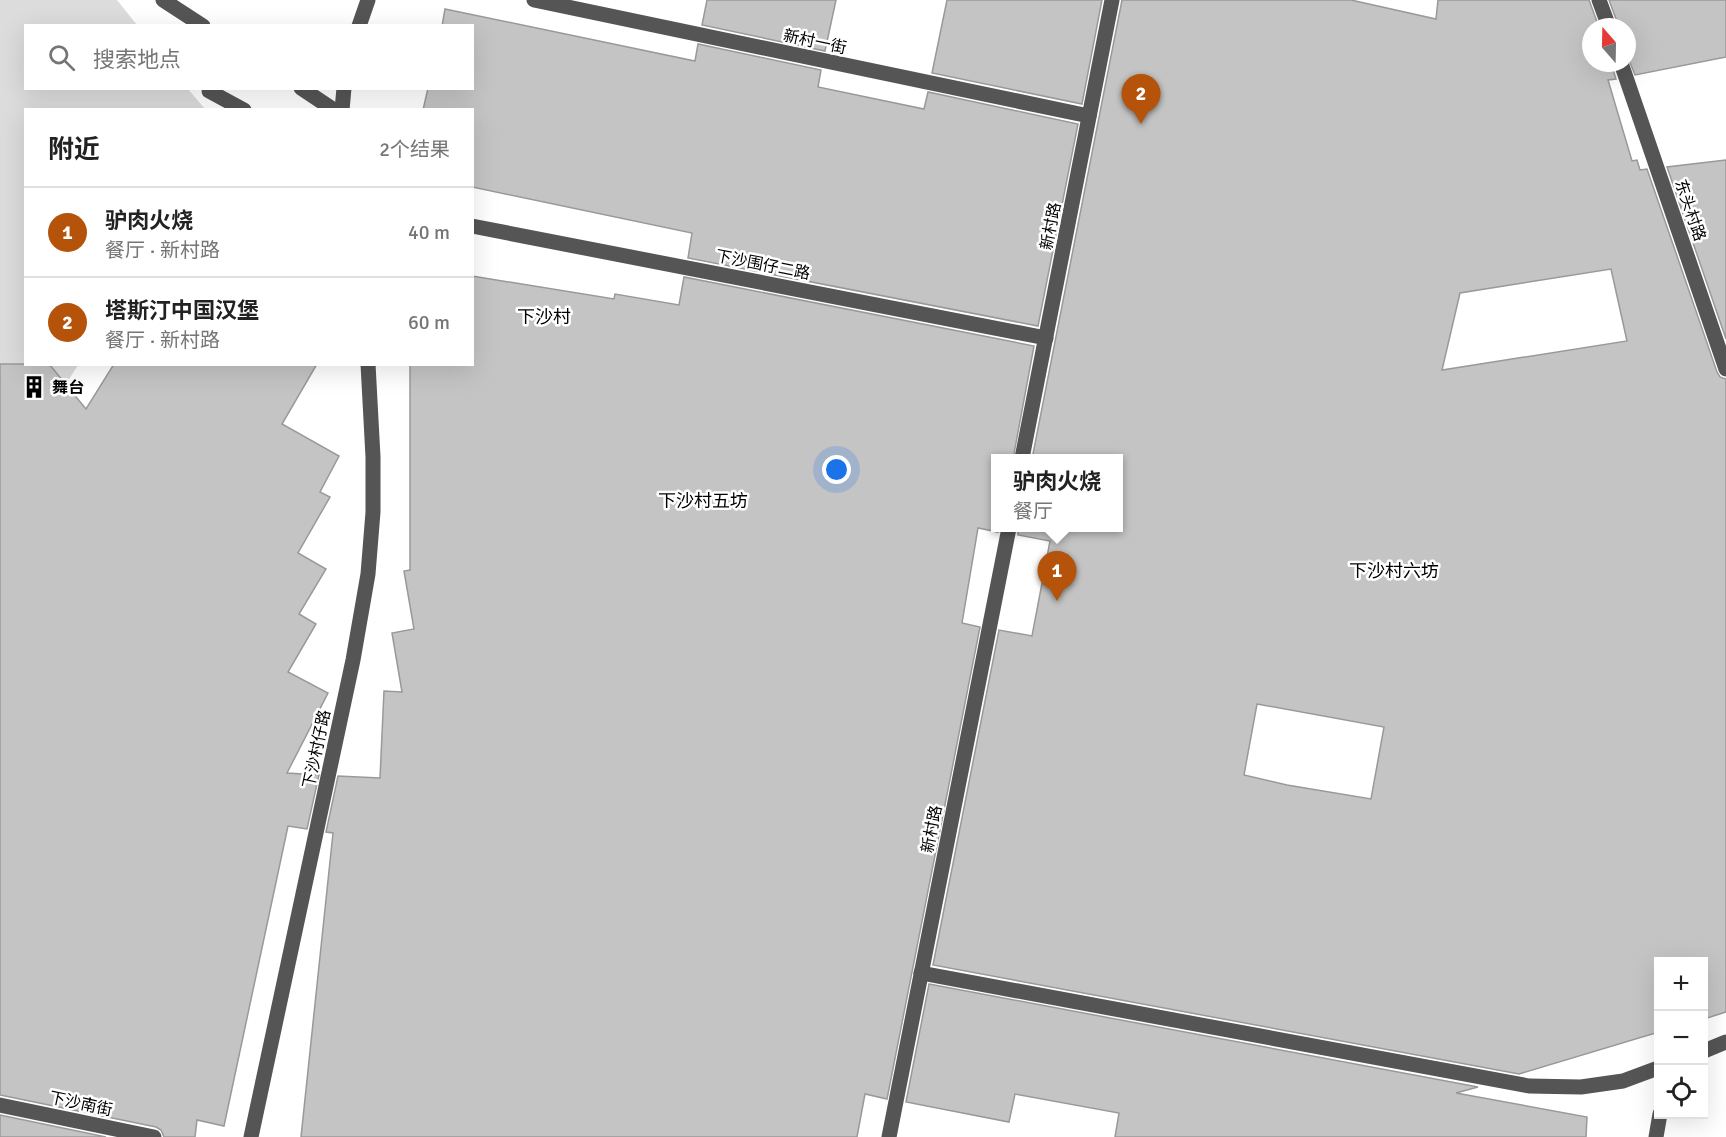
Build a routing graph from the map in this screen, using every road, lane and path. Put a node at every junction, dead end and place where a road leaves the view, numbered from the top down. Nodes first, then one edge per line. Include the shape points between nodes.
1 (163, 0) edge
2 (368, 0) edge
3 (534, 0) edge
4 (1112, 0) edge
5 (1599, 0) edge
6 (1606, 18) edge
7 (200, 24) edge
8 (360, 24) edge
9 (1624, 72) edge
10 (304, 90) edge
11 (345, 90) edge
12 (208, 91) dead end
13 (240, 108) edge
14 (331, 108) edge
15 (342, 108) edge
16 (1089, 116) junction
17 (474, 226) edge
18 (1046, 338) junction
19 (369, 366) edge
20 (1726, 367) edge
21 (1023, 454) edge
22 (1008, 532) edge
23 (921, 973) junction
24 (1726, 1042) edge
25 (1708, 1049) edge
26 (1654, 1070) edge
27 (0, 1105) edge
28 (1659, 1119) edge
29 (154, 1137) edge
30 (251, 1137) edge
31 (888, 1137) edge
32 (1656, 1137) edge

1 - 7 street
2 - 8 street
3 - 16 street, 新村一街
4 - 16 street, 新村路
5 - 6 street
9 - 20 street, 东头村路
10 - 14 street
11 - 15 street
12 - 13 street
16 - 18 street, 新村路
17 - 18 street, 下沙围仔二路
18 - 21 street, 新村路
19 - 30 street, 下沙村仔路 via 373,512 368,574
22 - 23 street, 新村路
23 - 26 street via 1529,1086 1581,1087 1623,1081
23 - 31 street, 新村路
24 - 25 street
27 - 29 street, 下沙南街
28 - 32 street

